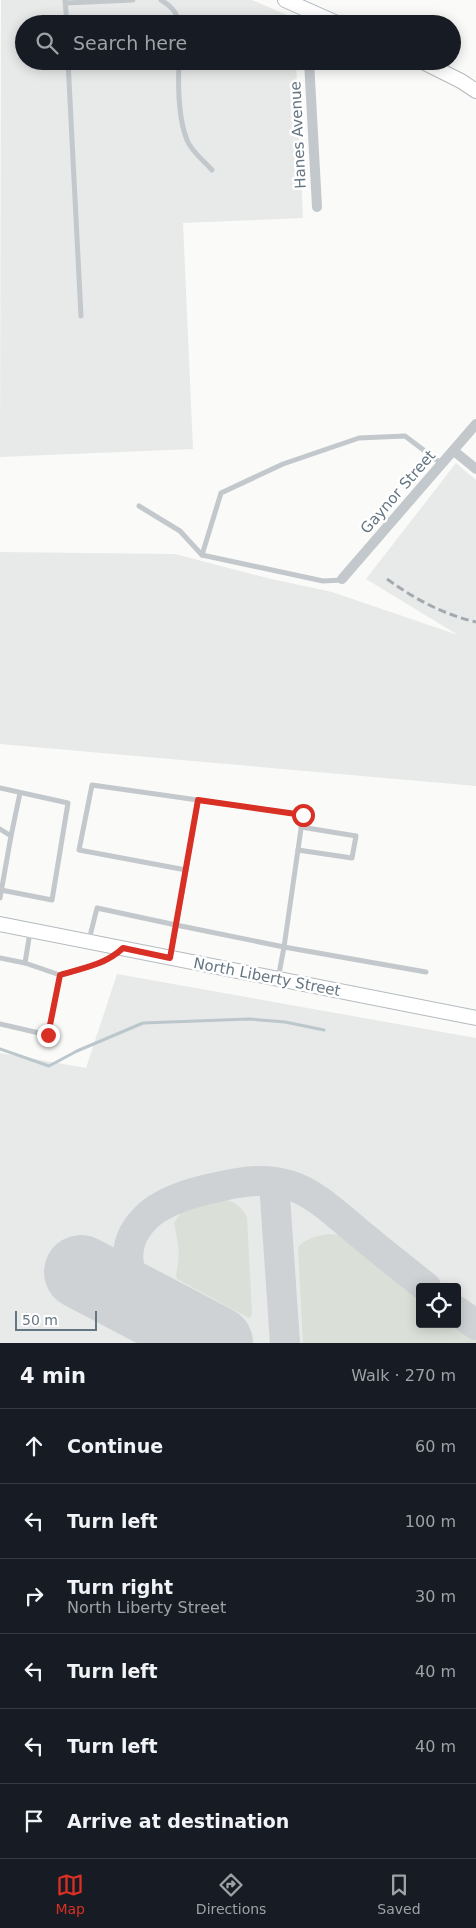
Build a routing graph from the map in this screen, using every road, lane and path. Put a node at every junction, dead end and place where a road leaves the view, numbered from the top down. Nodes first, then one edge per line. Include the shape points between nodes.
1 (133, 0) edge
2 (161, 0) edge
3 (285, 0) edge
4 (66, 2) edge
5 (306, 9) junction
6 (67, 15) edge
7 (177, 15) edge
8 (306, 15) edge
9 (319, 15) edge
10 (68, 70) edge
11 (179, 70) edge
12 (309, 70) edge
13 (439, 70) edge
14 (476, 91) edge
15 (212, 170) dead end
16 (316, 207) dead end
17 (81, 316) dead end
18 (476, 424) edge
19 (454, 451) junction
20 (442, 464) junction
21 (476, 468) edge
22 (139, 506) dead end
23 (202, 555) junction
24 (342, 580) joint
25 (0, 788) edge
26 (20, 793) junction
27 (198, 800) junction
28 (301, 828) junction
29 (0, 829) edge
30 (11, 836) junction
31 (298, 850) junction
32 (186, 870) junction
33 (1, 890) junction
34 (0, 898) edge
35 (0, 924) edge
36 (176, 924) junction
37 (31, 929) junction
38 (89, 940) junction
39 (284, 947) junction
40 (123, 948) junction
41 (0, 958) edge
42 (170, 958) junction
43 (25, 963) junction
44 (426, 972) dead end
45 (60, 975) junction
46 (278, 979) junction
47 (476, 1018) edge
48 (0, 1024) edge

1 - 4 lane
2 - 7 lane
3 - 5 main road
4 - 6 lane
5 - 8 street
5 - 9 main road
10 - 17 lane
11 - 15 lane via 187,141
12 - 16 street, Hanes Avenue
13 - 14 main road
18 - 19 street, Gaynor Street
19 - 20 street, Gaynor Street
19 - 21 street
20 - 23 lane via 406,436 360,438 283,464 221,492
20 - 24 street, Gaynor Street
22 - 23 lane via 180,531
23 - 24 lane via 323,581
25 - 26 lane
26 - 30 lane
26 - 33 lane via 68,804 52,900
27 - 28 lane via 303,815
27 - 32 lane
27 - 32 lane via 92,784 79,850
28 - 31 lane
28 - 31 lane via 356,836 352,858
29 - 30 lane
30 - 33 lane
31 - 39 lane
32 - 36 lane
33 - 34 lane
35 - 37 main road, North Liberty Street
36 - 38 lane via 97,908
36 - 39 lane
36 - 42 lane
37 - 38 main road, North Liberty Street
37 - 43 lane
38 - 40 main road, North Liberty Street
39 - 44 lane
39 - 46 lane
40 - 42 main road, North Liberty Street
40 - 45 lane via 104,962
41 - 43 lane
42 - 46 main road, North Liberty Street
43 - 45 lane
45 - 48 lane via 48,1035
46 - 47 main road, North Liberty Street

